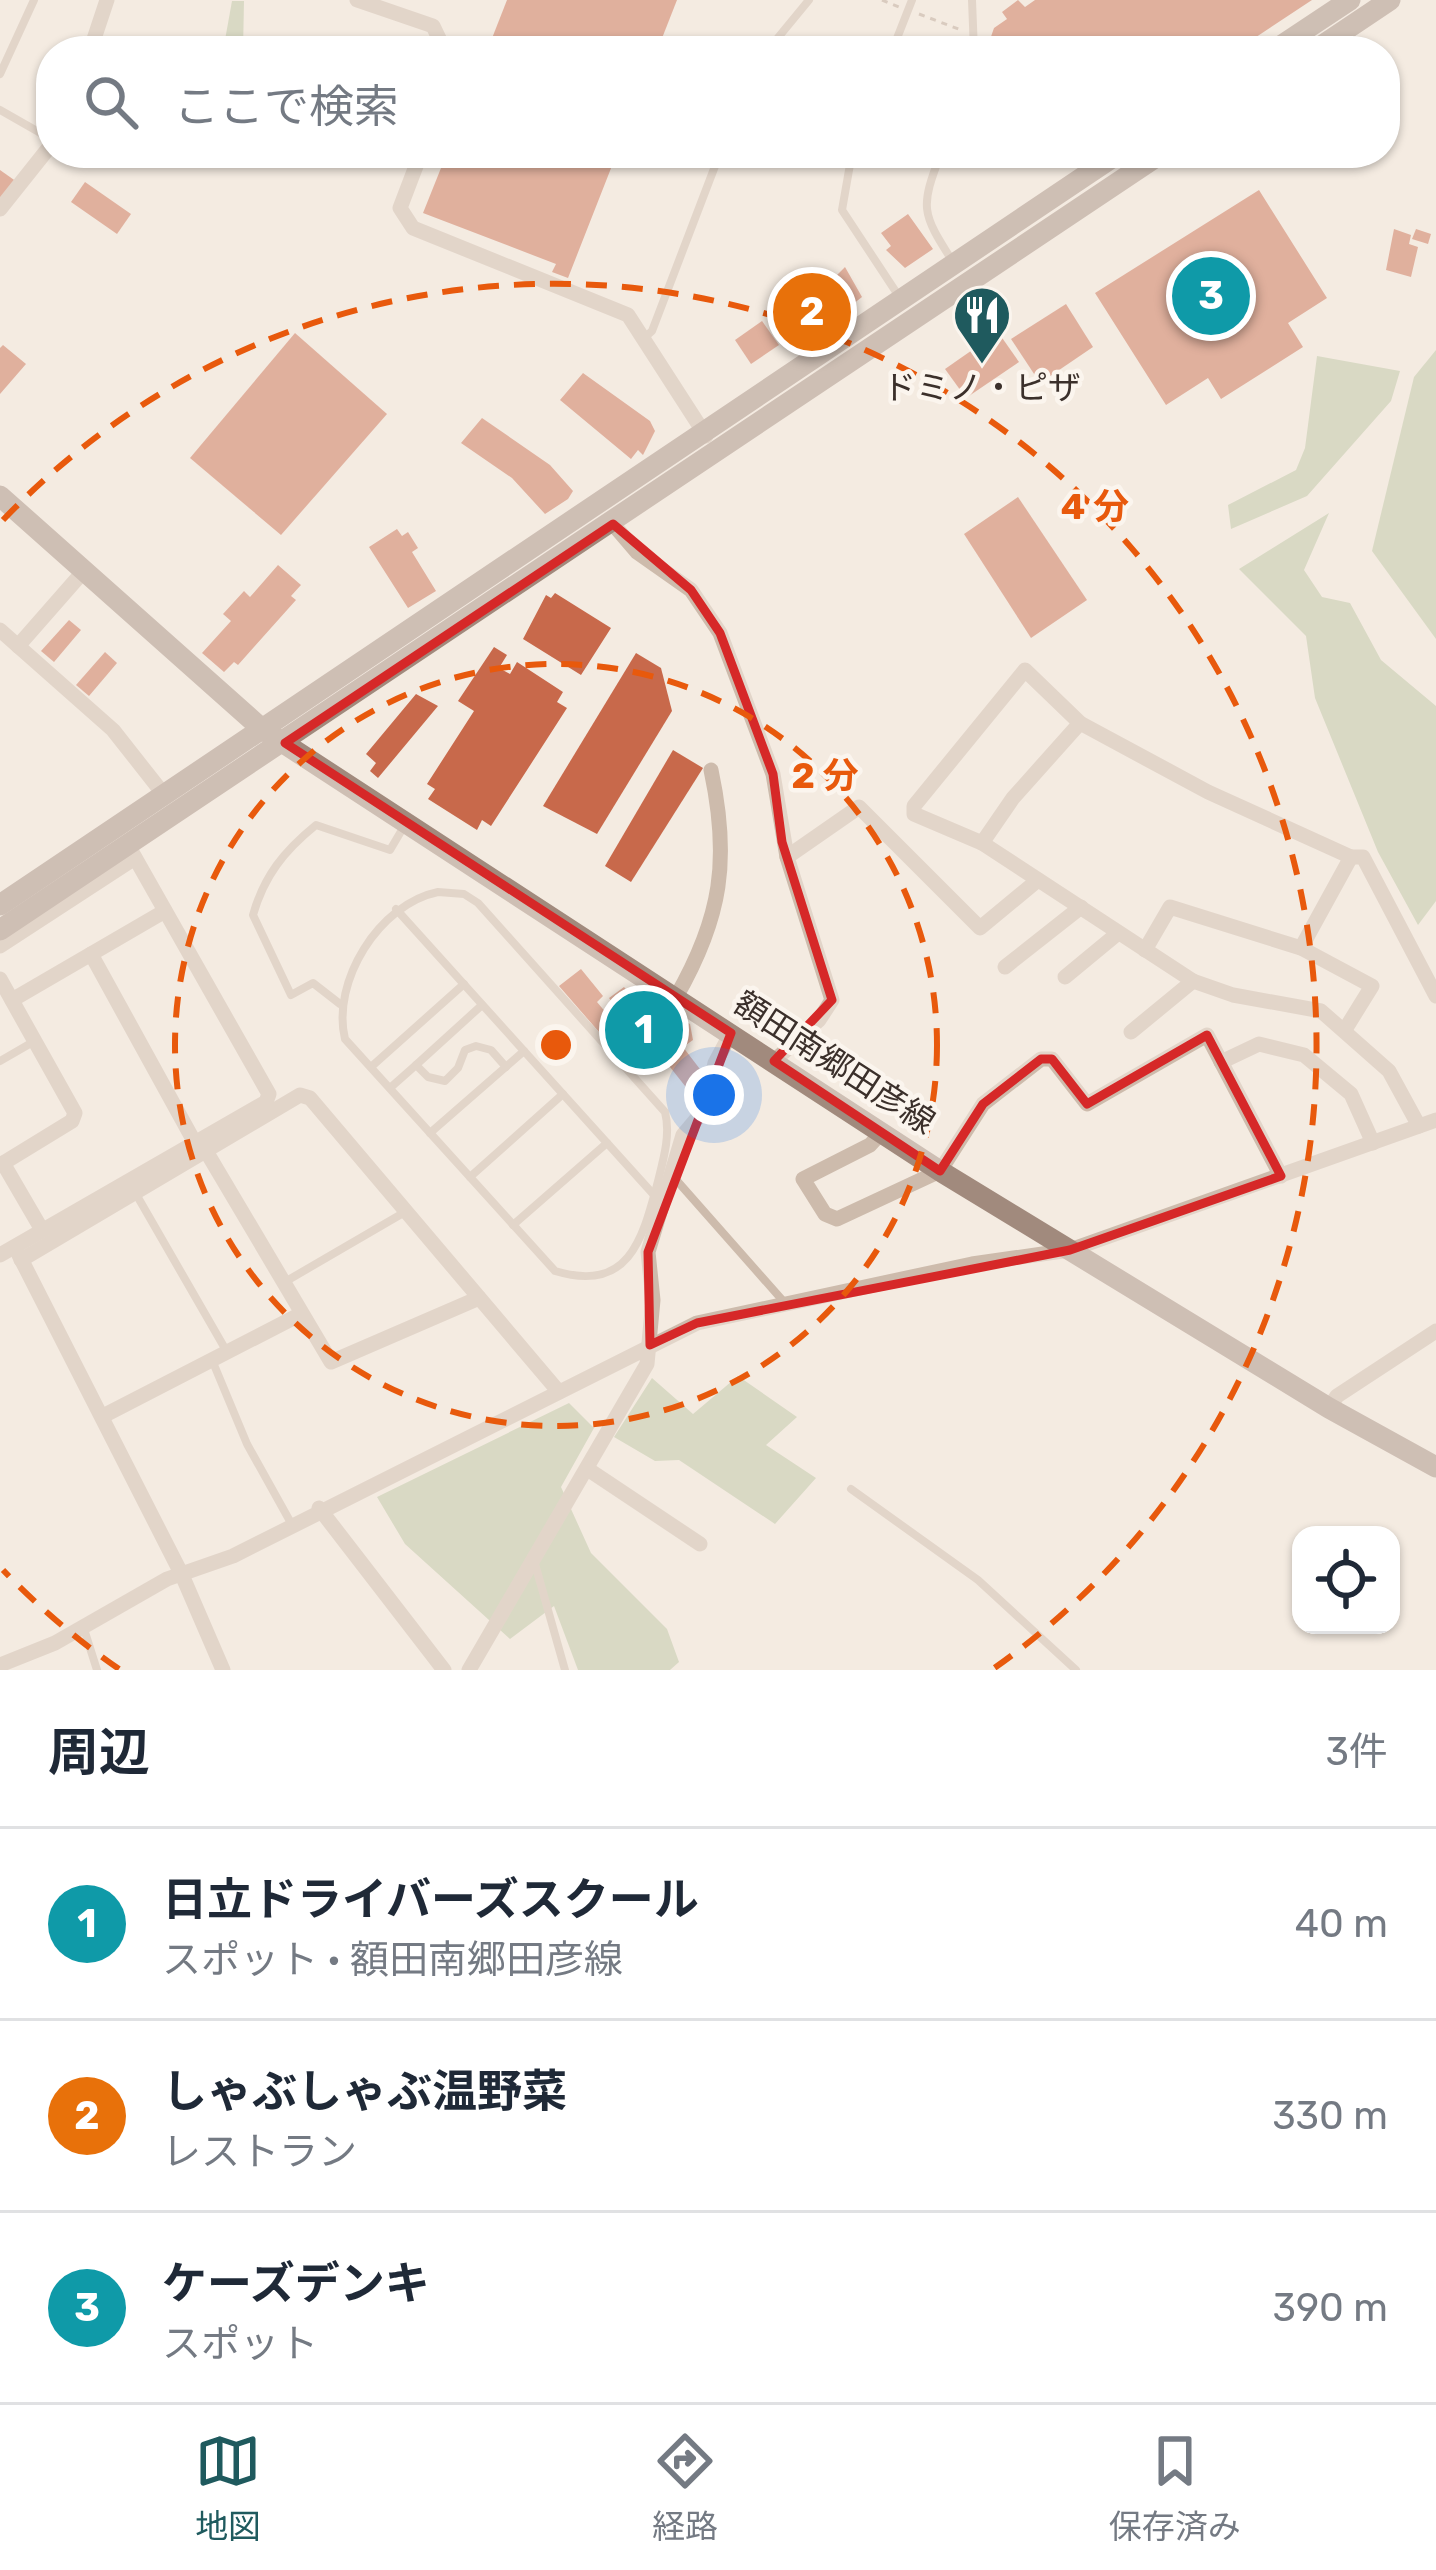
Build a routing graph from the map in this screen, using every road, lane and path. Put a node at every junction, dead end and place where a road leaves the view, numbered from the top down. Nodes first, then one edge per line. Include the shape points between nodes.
1 (34, 0) edge
2 (107, 0) edge
3 (357, 0) edge
4 (809, 0) edge
5 (882, 0) edge
6 (971, 0) edge
7 (1350, 0) edge
8 (1390, 0) edge
9 (910, 5) edge
10 (974, 35) joint
11 (95, 36) edge
12 (438, 36) edge
13 (779, 36) edge
14 (898, 36) edge
15 (1296, 36) edge
16 (1336, 36) edge
17 (0, 74) edge
18 (0, 110) edge
19 (36, 133) edge
20 (36, 162) edge
21 (415, 168) edge
22 (714, 168) edge
23 (849, 168) edge
24 (935, 168) edge
25 (1096, 168) edge
26 (1139, 168) edge
27 (0, 209) edge
28 (953, 263) junction
29 (901, 299) junction
30 (643, 339) junction
31 (711, 444) junction
32 (0, 496) edge
33 (613, 524) junction
34 (82, 573) junction
35 (0, 630) edge
36 (19, 646) junction
37 (1080, 723) junction
38 (262, 729) junction
39 (285, 742) junction
40 (711, 770) dead end
41 (165, 796) junction
42 (407, 821) junction
43 (982, 843) junction
44 (132, 852) junction
45 (1351, 856) junction
46 (788, 857) junction
47 (49, 874) junction
48 (1039, 880) junction
49 (0, 894) edge
50 (0, 905) edge
51 (1081, 908) junction
52 (396, 909) junction
53 (165, 910) junction
54 (0, 930) edge
55 (1118, 934) junction
56 (0, 946) edge
57 (1301, 948) junction
58 (1145, 950) junction
59 (91, 954) junction
60 (1005, 967) dead end
61 (1066, 976) dead end
62 (0, 979) edge
63 (1193, 981) junction
64 (464, 984) junction
65 (1436, 996) edge
66 (676, 997) junction
67 (12, 1000) junction
68 (340, 1004) junction
69 (482, 1005) junction
70 (1346, 1028) junction
71 (1131, 1032) dead end
72 (731, 1033) junction
73 (35, 1041) junction
74 (524, 1051) junction
75 (0, 1061) edge
76 (774, 1061) junction
77 (1222, 1062) junction
78 (416, 1065) junction
79 (371, 1067) junction
80 (506, 1067) junction
81 (390, 1088) junction
82 (563, 1094) junction
83 (1436, 1120) edge
84 (1419, 1126) junction
85 (882, 1132) junction
86 (430, 1133) junction
87 (607, 1143) junction
88 (1373, 1143) junction
89 (200, 1147) junction
90 (1, 1164) edge
91 (940, 1171) junction
92 (669, 1173) junction
93 (1281, 1176) junction
94 (470, 1177) junction
95 (135, 1192) junction
96 (654, 1195) junction
97 (406, 1211) junction
98 (513, 1225) junction
99 (42, 1230) junction
100 (1070, 1250) junction
101 (12, 1254) edge
102 (282, 1284) junction
103 (479, 1298) junction
104 (785, 1304) junction
105 (301, 1314) junction
106 (1436, 1331) edge
107 (650, 1345) junction
108 (219, 1356) junction
109 (559, 1392) junction
110 (1329, 1408) junction
111 (103, 1415) junction
112 (1436, 1467) edge
113 (590, 1470) junction
114 (851, 1489) dead end
115 (319, 1508) junction
116 (291, 1523) junction
117 (700, 1544) dead end
118 (533, 1557) junction
119 (182, 1575) junction
120 (83, 1627) junction
121 (0, 1665) edge
122 (97, 1670) edge
123 (223, 1670) edge
124 (444, 1670) edge
125 (470, 1670) edge
126 (565, 1670) edge
127 (1076, 1670) edge

1 - 17 lane
2 - 11 street
3 - 12 street via 433,26
4 - 13 lane
5 - 9 path
6 - 10 lane
7 - 15 street
8 - 16 street
9 - 10 path
9 - 14 lane
18 - 19 lane
20 - 27 street
21 - 30 street via 400,208 413,229 628,315
22 - 30 lane
23 - 29 lane via 842,210
24 - 28 lane via 923,200 926,220
25 - 28 street
26 - 31 street
28 - 29 street
29 - 31 street
30 - 31 street
31 - 33 street
31 - 38 street
32 - 34 street, 額田南郷田彦線
33 - 39 street
33 - 46 street via 691,590 720,633 773,774
34 - 36 street
34 - 38 street, 額田南郷田彦線
35 - 36 street
36 - 41 street via 113,730
37 - 43 street
37 - 43 street via 1025,670 914,806 914,814
37 - 45 street
38 - 39 street, 額田南郷田彦線
38 - 41 street
39 - 42 street, 額田南郷田彦線
39 - 44 street
40 - 66 street via 721,891
41 - 47 street
42 - 66 street, 額田南郷田彦線
42 - 68 lane via 390,850 316,825 262,884 253,915 291,995 313,983
43 - 48 street
44 - 53 street
44 - 54 street
44 - 56 street
45 - 57 street
45 - 65 street via 1363,857
46 - 48 street via 859,807 980,928
46 - 76 street via 832,1000
47 - 49 street
47 - 50 street
48 - 51 street
51 - 55 street
51 - 60 street
52 - 64 lane
52 - 68 lane
52 - 96 lane via 438,892 478,903 665,1112
53 - 59 street
53 - 89 street via 269,1094
55 - 58 street
55 - 61 street
57 - 58 street via 1170,907
57 - 70 street via 1372,986
58 - 63 street
59 - 67 street
59 - 89 street
62 - 67 street
63 - 70 street via 1321,1011
63 - 71 street
64 - 69 lane
64 - 79 lane
66 - 72 street, 額田南郷田彦線
67 - 73 street
68 - 79 lane via 345,1039
69 - 74 lane
69 - 78 lane
70 - 84 street via 1389,1071
72 - 76 street, 額田南郷田彦線
72 - 92 street via 704,1110 683,1135
73 - 75 lane
73 - 90 street via 75,1113
74 - 80 lane
74 - 82 lane
76 - 85 street, 額田南郷田彦線
77 - 88 street via 1259,1045 1304,1055 1352,1094
77 - 91 street via 1207,1035 1199,1035 1087,1103 1052,1059 1041,1059 983,1104
77 - 93 street
78 - 80 lane via 445,1081 465,1050 483,1046
78 - 81 lane
79 - 81 lane
80 - 86 lane
81 - 86 lane
82 - 87 lane
82 - 94 lane
83 - 84 street
84 - 88 street
85 - 91 street, 額田南郷田彦線
85 - 91 street via 803,1178 825,1214 837,1219
86 - 94 lane
87 - 96 lane
87 - 98 lane
88 - 93 street
89 - 95 street
89 - 97 street via 300,1094 310,1097
89 - 99 street
89 - 102 street
90 - 99 street
91 - 100 street, 額田南郷田彦線
92 - 104 lane
92 - 107 street via 648,1252
93 - 100 street
94 - 98 lane
95 - 101 street
95 - 108 lane
96 - 98 lane via 640,1244 604,1273 555,1271
97 - 102 lane
97 - 103 street
99 - 101 street
100 - 104 street
100 - 110 street, 額田南郷田彦線
101 - 111 street
102 - 105 street
103 - 105 street via 331,1362
103 - 109 street
104 - 107 street via 698,1323
105 - 108 street
106 - 110 street
107 - 109 street
107 - 113 street
108 - 111 street
108 - 116 lane via 247,1444
109 - 115 street
110 - 112 street, 額田南郷田彦線
111 - 119 street
113 - 117 street
113 - 118 street
114 - 127 lane via 1010,1606
115 - 116 street
115 - 124 street
116 - 119 street
118 - 125 street
118 - 126 lane
119 - 120 street
119 - 123 street
120 - 121 street
120 - 122 lane

